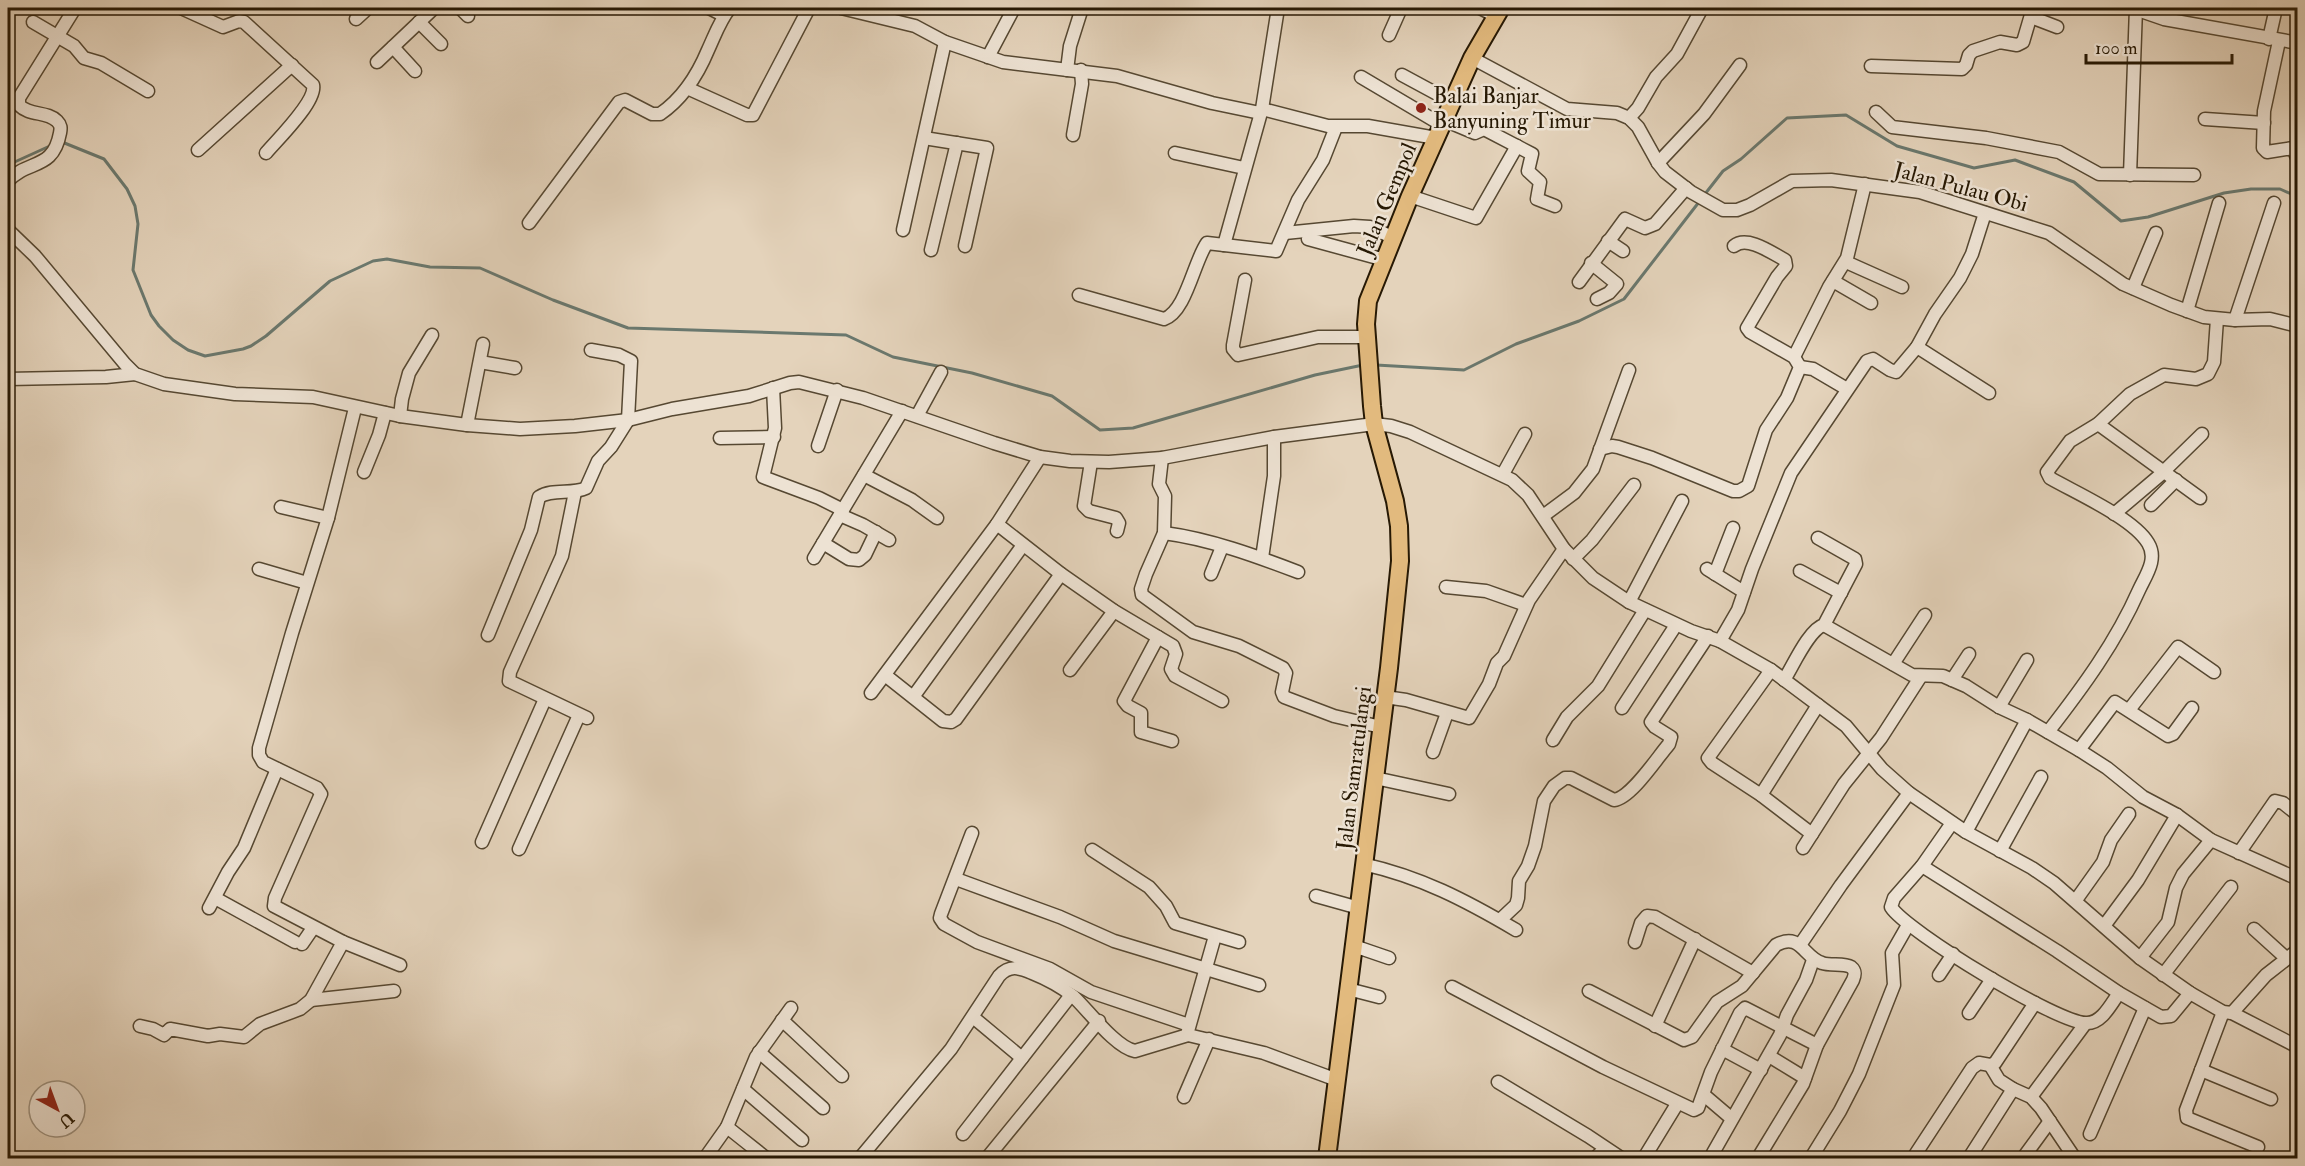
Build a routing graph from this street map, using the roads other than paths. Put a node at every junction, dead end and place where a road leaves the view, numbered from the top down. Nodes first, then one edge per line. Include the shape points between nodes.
1 (75, 8) edge
2 (181, 8) edge
3 (368, 8) edge
4 (434, 8) edge
5 (709, 8) edge
6 (809, 8) edge
7 (841, 8) edge
8 (1014, 8) edge
9 (1082, 8) edge
10 (1278, 8) edge
11 (1401, 8) edge
12 (1480, 8) edge
13 (2134, 8) edge
14 (2276, 8) edge
15 (1701, 10) dead end
16 (727, 11) edge
17 (1498, 12) edge
18 (2032, 12) edge
19 (356, 19) dead end
20 (33, 22) dead end
21 (419, 22) junction
22 (2057, 27) dead end
23 (1389, 35) dead end
24 (57, 37) junction
25 (2274, 40) junction
26 (945, 42) junction
27 (441, 44) dead end
28 (2298, 44) edge
29 (393, 47) junction
30 (988, 57) junction
31 (1472, 58) junction
32 (377, 62) dead end
33 (292, 65) junction
34 (1740, 65) dead end
35 (1871, 66) dead end
36 (1067, 70) junction
37 (1081, 70) junction
38 (415, 71) dead end
39 (1402, 75) dead end
40 (1361, 77) dead end
41 (687, 88) junction
42 (148, 91) dead end
43 (1452, 102) junction
44 (1261, 111) junction
45 (1876, 111) dead end
46 (1629, 118) junction
47 (2205, 119) dead end
48 (2264, 123) junction
49 (1336, 127) junction
50 (1441, 128) junction
51 (1072, 135) dead end
52 (924, 138) junction
53 (957, 143) junction
54 (1517, 147) junction
55 (198, 150) dead end
56 (266, 153) dead end
57 (1175, 153) dead end
58 (2298, 160) edge
59 (1658, 163) junction
60 (1244, 168) junction
61 (2130, 175) junction
62 (2194, 175) dead end
63 (8, 181) edge
64 (1865, 184) junction
65 (1688, 190) junction
66 (1410, 196) junction
67 (2219, 203) dead end
68 (2274, 203) dead end
69 (1555, 206) dead end
70 (1985, 213) junction
71 (529, 223) dead end
72 (903, 230) dead end
73 (8, 231) edge
74 (1285, 233) junction
75 (2157, 233) dead end
76 (1394, 238) junction
77 (1308, 239) dead end
78 (1608, 241) junction
79 (1224, 245) junction
80 (965, 246) dead end
81 (1734, 246) dead end
82 (931, 250) dead end
83 (1623, 251) dead end
84 (1385, 260) junction
85 (1846, 262) junction
86 (1591, 263) junction
87 (1245, 280) dead end
88 (1833, 281) junction
89 (1579, 282) dead end
90 (1902, 287) dead end
91 (2133, 288) junction
92 (1079, 295) dead end
93 (1598, 299) dead end
94 (1871, 303) dead end
95 (2187, 311) junction
96 (2217, 319) junction
97 (2235, 320) junction
98 (2298, 326) edge
99 (432, 335) dead end
100 (1367, 337) junction
101 (483, 344) dead end
102 (1917, 347) junction
103 (591, 350) dead end
104 (480, 362) junction
105 (1797, 362) junction
106 (515, 368) dead end
107 (1629, 370) dead end
108 (941, 372) dead end
109 (135, 374) junction
110 (8, 379) edge
111 (1370, 385) joint
112 (773, 388) junction
113 (1847, 389) junction
114 (837, 390) junction
115 (1989, 393) dead end
116 (355, 408) junction
117 (902, 411) junction
118 (385, 413) junction
119 (400, 416) junction
120 (917, 416) junction
121 (628, 420) junction
122 (1374, 424) junction
123 (2098, 424) junction
124 (468, 425) junction
125 (1526, 434) dead end
126 (2202, 434) dead end
127 (1274, 436) junction
128 (774, 437) junction
129 (720, 438) dead end
130 (818, 446) dead end
131 (1600, 449) junction
132 (1040, 457) junction
133 (1162, 458) junction
134 (1091, 462) junction
135 (2164, 471) junction
136 (364, 472) dead end
137 (1503, 474) junction
138 (864, 475) junction
139 (2176, 480) junction
140 (1634, 485) dead end
141 (575, 492) junction
142 (2200, 498) dead end
143 (1682, 501) dead end
144 (2151, 505) dead end
145 (281, 507) dead end
146 (842, 513) junction
147 (2114, 514) junction
148 (1543, 516) junction
149 (328, 518) junction
150 (937, 518) dead end
151 (997, 524) junction
152 (1733, 528) dead end
153 (1117, 531) dead end
154 (876, 532) junction
155 (1164, 533) junction
156 (1818, 538) dead end
157 (889, 540) dead end
158 (823, 543) junction
159 (1023, 545) junction
160 (1222, 547) junction
161 (1564, 549) junction
162 (814, 558) dead end
163 (1262, 558) junction
164 (1573, 559) junction
165 (259, 569) dead end
166 (1800, 571) dead end
167 (1298, 572) dead end
168 (1061, 574) junction
169 (1211, 574) dead end
170 (308, 583) junction
171 (1446, 587) dead end
172 (1744, 592) junction
173 (1841, 593) junction
174 (1629, 602) junction
175 (1526, 605) junction
176 (1645, 610) junction
177 (1114, 611) junction
178 (1925, 615) dead end
179 (1676, 624) junction
180 (1824, 625) junction
181 (488, 635) dead end
182 (1708, 636) junction
183 (1158, 637) junction
184 (1720, 641) junction
185 (1969, 654) dead end
186 (2027, 660) dead end
187 (1893, 664) junction
188 (1070, 670) dead end
189 (1770, 670) junction
190 (2214, 672) dead end
191 (885, 675) junction
192 (1921, 676) junction
193 (1784, 680) junction
194 (1952, 680) junction
195 (872, 693) dead end
196 (913, 697) junction
197 (1385, 697) junction
198 (545, 699) junction
199 (1222, 701) dead end
200 (1818, 705) junction
201 (1999, 707) junction
202 (1622, 708) dead end
203 (2192, 708) dead end
204 (2129, 710) junction
205 (1447, 713) junction
206 (2027, 720) junction
207 (1381, 727) junction
208 (2048, 732) junction
209 (1553, 740) dead end
210 (1172, 741) dead end
211 (2079, 750) junction
212 (1433, 752) dead end
213 (1869, 752) junction
214 (277, 769) junction
215 (2041, 777) dead end
216 (1375, 778) junction
217 (1449, 794) dead end
218 (1909, 794) junction
219 (1761, 795) junction
220 (2129, 813) dead end
221 (2177, 815) junction
222 (2298, 815) edge
223 (1952, 823) junction
224 (1966, 832) junction
225 (972, 833) dead end
226 (1812, 834) junction
227 (2211, 840) junction
228 (482, 842) dead end
229 (1803, 848) dead end
230 (519, 849) dead end
231 (1092, 850) dead end
232 (2000, 851) junction
233 (2239, 853) junction
234 (1364, 864) junction
235 (1922, 866) junction
236 (956, 879) junction
237 (2298, 879) edge
238 (2231, 887) dead end
239 (1316, 896) dead end
240 (2076, 900) junction
241 (1359, 908) junction
242 (1500, 920) junction
243 (1908, 925) junction
244 (2104, 926) junction
245 (313, 927) junction
246 (2254, 929) dead end
247 (1516, 930) dead end
248 (1215, 936) junction
249 (1695, 939) junction
250 (343, 942) junction
251 (1239, 942) dead end
252 (1635, 942) dead end
253 (1800, 945) junction
254 (1354, 946) junction
255 (2298, 950) edge
256 (1953, 954) junction
257 (1389, 958) dead end
258 (2140, 958) junction
259 (2286, 958) junction
260 (1813, 960) junction
261 (400, 965) dead end
262 (1206, 970) junction
263 (1754, 973) junction
264 (1940, 975) dead end
265 (2163, 975) junction
266 (1992, 979) junction
267 (1259, 985) dead end
268 (1452, 987) dead end
269 (1348, 989) junction
270 (394, 991) dead end
271 (1589, 991) dead end
272 (1736, 991) junction
273 (2119, 993) junction
274 (2190, 993) junction
275 (1071, 995) junction
276 (1379, 998) dead end
277 (311, 1000) junction
278 (2035, 1003) junction
279 (791, 1008) dead end
280 (1745, 1008) junction
281 (2145, 1008) junction
282 (1969, 1013) dead end
283 (2227, 1013) junction
284 (974, 1018) junction
285 (782, 1020) junction
286 (1099, 1022) junction
287 (2085, 1024) junction
288 (141, 1026) dead end
289 (1656, 1026) junction
290 (1782, 1029) junction
291 (1188, 1030) junction
292 (1209, 1039) junction
293 (1817, 1045) junction
294 (2298, 1047) edge
295 (1722, 1049) junction
296 (759, 1052) junction
297 (1769, 1056) junction
298 (1023, 1058) junction
299 (1990, 1065) junction
300 (1761, 1070) junction
301 (2201, 1070) junction
302 (842, 1076) dead end
303 (1805, 1078) junction
304 (1337, 1080) junction
305 (1498, 1082) dead end
306 (743, 1089) junction
307 (2013, 1089) junction
308 (1704, 1095) junction
309 (1184, 1097) dead end
310 (2031, 1097) junction
311 (2271, 1099) dead end
312 (1677, 1104) junction
313 (823, 1108) dead end
314 (1731, 1118) junction
315 (2050, 1120) junction
316 (727, 1127) junction
317 (963, 1134) dead end
318 (2090, 1134) dead end
319 (802, 1140) dead end
320 (2258, 1147) dead end
321 (1605, 1149) junction
322 (708, 1157) edge
323 (2074, 1157) dead end
324 (766, 1158) edge
325 (860, 1158) edge
326 (987, 1158) edge
327 (1327, 1158) edge
328 (1594, 1158) edge
329 (1620, 1158) edge
330 (1644, 1158) edge
331 (1714, 1158) edge
332 (1758, 1158) edge
333 (1811, 1158) edge
334 (1913, 1158) edge
335 (1970, 1158) edge
336 (2023, 1158) edge

1 - 24 street
2 - 33 street via 219,26 244,22
3 - 19 street
4 - 21 street
5 - 16 street
6 - 41 street via 753,115
7 - 26 street via 915,26
8 - 30 street
9 - 36 street
10 - 44 street
11 - 23 street
12 - 17 street
13 - 25 street via 2164,19
13 - 61 street
14 - 25 street
15 - 46 street via 1677,54
16 - 41 street
17 - 31 main road, Jalan Gempol
18 - 22 street
18 - 35 street via 2023,42 2000,42 1973,51 1962,69
20 - 24 street
21 - 27 street
21 - 29 street
24 - 42 street via 74,46 84,58 97,61
24 - 63 street via 18,103 30,113 52,117 62,128 59,141 48,160 17,172
25 - 28 street
25 - 48 street
26 - 30 street
26 - 52 street
29 - 32 street
29 - 38 street
30 - 36 street via 1027,67
31 - 43 main road, Jalan Gempol
31 - 46 street via 1567,109 1617,113
33 - 55 street
33 - 56 street via 313,86 314,92
34 - 59 street via 1704,114
36 - 37 street
37 - 44 street via 1212,103
37 - 51 street
39 - 43 street
40 - 50 street
41 - 71 street via 660,114 651,114 625,100 619,102
43 - 50 main road, Jalan Gempol
44 - 49 street
44 - 60 street
45 - 61 street via 1892,127 1986,138 2059,152 2098,174
46 - 59 street, Jalan Pulau Obi
47 - 48 street
48 - 58 street via 2264,151 2293,148
49 - 50 street
49 - 74 street
50 - 54 street via 1474,133 1484,129
50 - 66 main road, Jalan Gempol
52 - 53 street
52 - 72 street
53 - 80 street via 987,148
53 - 82 street
54 - 66 street via 1474,218
54 - 69 street via 1532,155 1528,171 1540,182 1537,199
57 - 60 street
59 - 65 street, Jalan Pulau Obi
60 - 79 street
61 - 62 street
64 - 65 street, Jalan Pulau Obi via 1831,180 1792,182 1737,210 1723,210
64 - 70 street, Jalan Pulau Obi via 1920,192
64 - 85 street
65 - 78 street via 1655,224 1645,228 1625,219
66 - 76 main road, Jalan Gempol
67 - 95 street
68 - 97 street
70 - 91 street, Jalan Pulau Obi via 2049,233
70 - 102 street via 1967,266
73 - 109 street via 35,256
74 - 76 street via 1354,226
74 - 79 street via 1272,252
75 - 91 street
76 - 84 main road, Jalan Gempol
77 - 84 street
78 - 83 street
78 - 86 street
79 - 92 street via 1204,245 1187,288 1168,318
81 - 105 street via 1747,242 1785,260 1786,266 1747,328
84 - 100 main road, Jalan Gempol via 1368,301
85 - 88 street
85 - 90 street
86 - 89 street
86 - 93 street via 1617,285
87 - 100 street via 1233,345 1238,355 1318,337
88 - 94 street
88 - 105 street
91 - 95 street, Jalan Pulau Obi
95 - 96 street, Jalan Pulau Obi
96 - 97 street, Jalan Pulau Obi
96 - 123 street via 2214,362 2208,374 2196,379 2160,376 2130,394
97 - 98 street, Jalan Pulau Obi via 2270,319
99 - 119 street via 409,373
100 - 111 main road, Jalan Gempol
101 - 104 street
102 - 113 street via 1896,372 1873,359 1867,361
102 - 115 street
103 - 121 street via 631,361
104 - 106 street
104 - 124 street
105 - 113 street
105 - 131 street via 1787,398 1766,430 1748,486 1739,491 1618,447
107 - 131 street
108 - 120 street
109 - 110 street
109 - 116 street via 181,387 313,397
111 - 122 main road, Jalan Samratulangi
112 - 114 street via 800,382
112 - 121 street
112 - 128 street
113 - 172 street via 1791,473
114 - 117 street
114 - 130 street
116 - 118 street
116 - 149 street
117 - 120 street
117 - 138 street
118 - 119 street
118 - 136 street
119 - 124 street
120 - 132 street
121 - 124 street via 520,429
121 - 141 street via 598,461 589,484
122 - 127 street
122 - 137 street via 1410,432
122 - 197 main road, Jalan Samratulangi via 1399,526 1400,561
123 - 135 street
123 - 147 street via 2064,447 2047,475
125 - 137 street
126 - 135 street
127 - 133 street
127 - 163 street via 1274,476
128 - 129 street
128 - 146 street via 763,477 819,498
131 - 148 street via 1597,460 1574,493
132 - 134 street
132 - 151 street
133 - 134 street
133 - 155 street via 1159,484 1165,496
134 - 153 street via 1084,506 1116,518
135 - 139 street
135 - 147 street
137 - 148 street via 1519,486
138 - 146 street
138 - 150 street
139 - 142 street
139 - 144 street
140 - 164 street
141 - 181 street via 540,496 531,530
141 - 198 street via 562,556 510,672 509,681
143 - 174 street
145 - 149 street
146 - 154 street
146 - 158 street
147 - 208 street via 2146,540 2151,550 2150,569 2122,628
148 - 161 street
149 - 170 street
151 - 159 street
151 - 191 street
152 - 172 street via 1711,571
154 - 157 street
154 - 158 street via 859,560 849,559
155 - 160 street
155 - 207 street via 1141,589 1144,597 1193,632 1239,646 1283,668 1284,697 1334,716
156 - 173 street via 1856,561
158 - 162 street
159 - 168 street
159 - 196 street
160 - 163 street
160 - 169 street
161 - 164 street
161 - 175 street
163 - 167 street
164 - 174 street
165 - 170 street
166 - 173 street
168 - 177 street
168 - 196 street via 956,719 943,721
170 - 214 street via 259,748 260,759
171 - 175 street via 1486,591
172 - 184 street
173 - 180 street
174 - 176 street
175 - 205 street via 1504,656 1470,717
176 - 179 street
176 - 209 street via 1598,686 1567,717
177 - 183 street
177 - 188 street
178 - 187 street
179 - 182 street
179 - 202 street
180 - 187 street
180 - 193 street via 1810,636
182 - 184 street
182 - 242 street via 1651,722 1671,737 1669,744 1630,791 1614,800 1571,777 1549,792 1531,858 1519,881 1516,904
183 - 199 street via 1176,650 1171,669 1175,676
183 - 210 street via 1124,701 1143,716 1142,732
184 - 189 street
185 - 194 street
186 - 201 street
187 - 192 street
189 - 193 street
189 - 219 street via 1708,758
190 - 204 street via 2178,647
191 - 195 street
191 - 196 street
192 - 194 street
192 - 213 street
193 - 200 street
194 - 201 street
197 - 205 street
197 - 207 main road, Jalan Samratulangi
198 - 228 street
198 - 230 street via 583,717
200 - 213 street via 1846,726
200 - 219 street
201 - 206 street
203 - 204 street via 2168,736
204 - 211 street via 2113,703
205 - 212 street
206 - 208 street
206 - 224 street
207 - 216 main road, Jalan Samratulangi
208 - 211 street
211 - 221 street via 2143,797
213 - 218 street
213 - 226 street
214 - 245 street via 317,788 321,794 273,903 276,909
214 - 245 street via 244,848 212,903 298,943
215 - 232 street
216 - 217 street
216 - 234 main road, Jalan Samratulangi
218 - 223 street
218 - 253 street
219 - 226 street
220 - 240 street via 2111,840 2103,862
221 - 227 street
221 - 244 street via 2138,880
222 - 233 street via 2275,801
223 - 224 street
223 - 235 street
224 - 232 street
225 - 236 street
226 - 229 street
227 - 233 street
227 - 258 street via 2182,874 2168,922
231 - 248 street via 1149,887 1175,923
232 - 240 street via 2032,868
233 - 237 street
234 - 241 main road, Jalan Samratulangi
234 - 242 street via 1438,887
235 - 243 street via 1891,902 1891,908
235 - 273 street
236 - 262 street via 1060,917 1114,942
236 - 291 street via 941,914 944,924 977,942 1050,969 1091,992
238 - 265 street
239 - 241 street
240 - 244 street
241 - 254 main road, Jalan Samratulangi
242 - 247 street
243 - 256 street
243 - 333 street via 1892,953 1894,985 1859,1074
244 - 258 street
245 - 250 street
246 - 259 street
248 - 251 street
248 - 262 street
249 - 252 street via 1647,916
249 - 263 street
249 - 289 street
250 - 261 street
250 - 277 street
253 - 260 street
253 - 263 street via 1792,941 1776,945
254 - 257 street
254 - 269 main road, Jalan Samratulangi
255 - 259 street
256 - 264 street
256 - 266 street
258 - 265 street
259 - 283 street
260 - 290 street
260 - 293 street via 1850,966 1855,975
262 - 267 street
262 - 291 street
263 - 272 street
265 - 274 street
266 - 278 street
266 - 282 street
268 - 312 street
269 - 276 street
269 - 304 main road, Jalan Samratulangi
270 - 277 street
271 - 289 street
272 - 280 street
272 - 289 street via 1717,1002 1689,1039
273 - 281 street
273 - 287 street via 2103,1015
274 - 281 street via 2175,1013 2166,1018
274 - 283 street
275 - 284 street via 1024,969 1008,968
275 - 286 street
275 - 298 street
277 - 288 street via 300,1009 260,1024 244,1037 170,1029 164,1035
278 - 287 street via 2055,1015
278 - 299 street via 1999,1058
279 - 285 street
280 - 290 street
280 - 295 street
281 - 318 street
283 - 294 street
283 - 301 street
284 - 298 street
284 - 325 street
285 - 296 street
285 - 302 street
286 - 291 street via 1125,1048 1135,1051
286 - 326 street
287 - 310 street
290 - 293 street
290 - 297 street
291 - 292 street
292 - 304 street via 1264,1053
292 - 309 street
293 - 303 street
295 - 300 street
295 - 308 street
296 - 306 street
296 - 313 street
297 - 300 street
297 - 303 street
298 - 317 street
299 - 307 street via 1999,1080
299 - 334 street via 1979,1063 1972,1068
300 - 314 street
301 - 311 street
301 - 320 street via 2186,1110 2187,1118
303 - 332 street
304 - 327 main road, Jalan Samratulangi
305 - 321 street
306 - 316 street
306 - 319 street
307 - 310 street
307 - 335 street
308 - 312 street via 1696,1110
308 - 314 street
310 - 315 street
312 - 330 street
314 - 331 street
315 - 323 street
315 - 336 street
316 - 322 street
316 - 324 street
321 - 328 street
321 - 329 street

